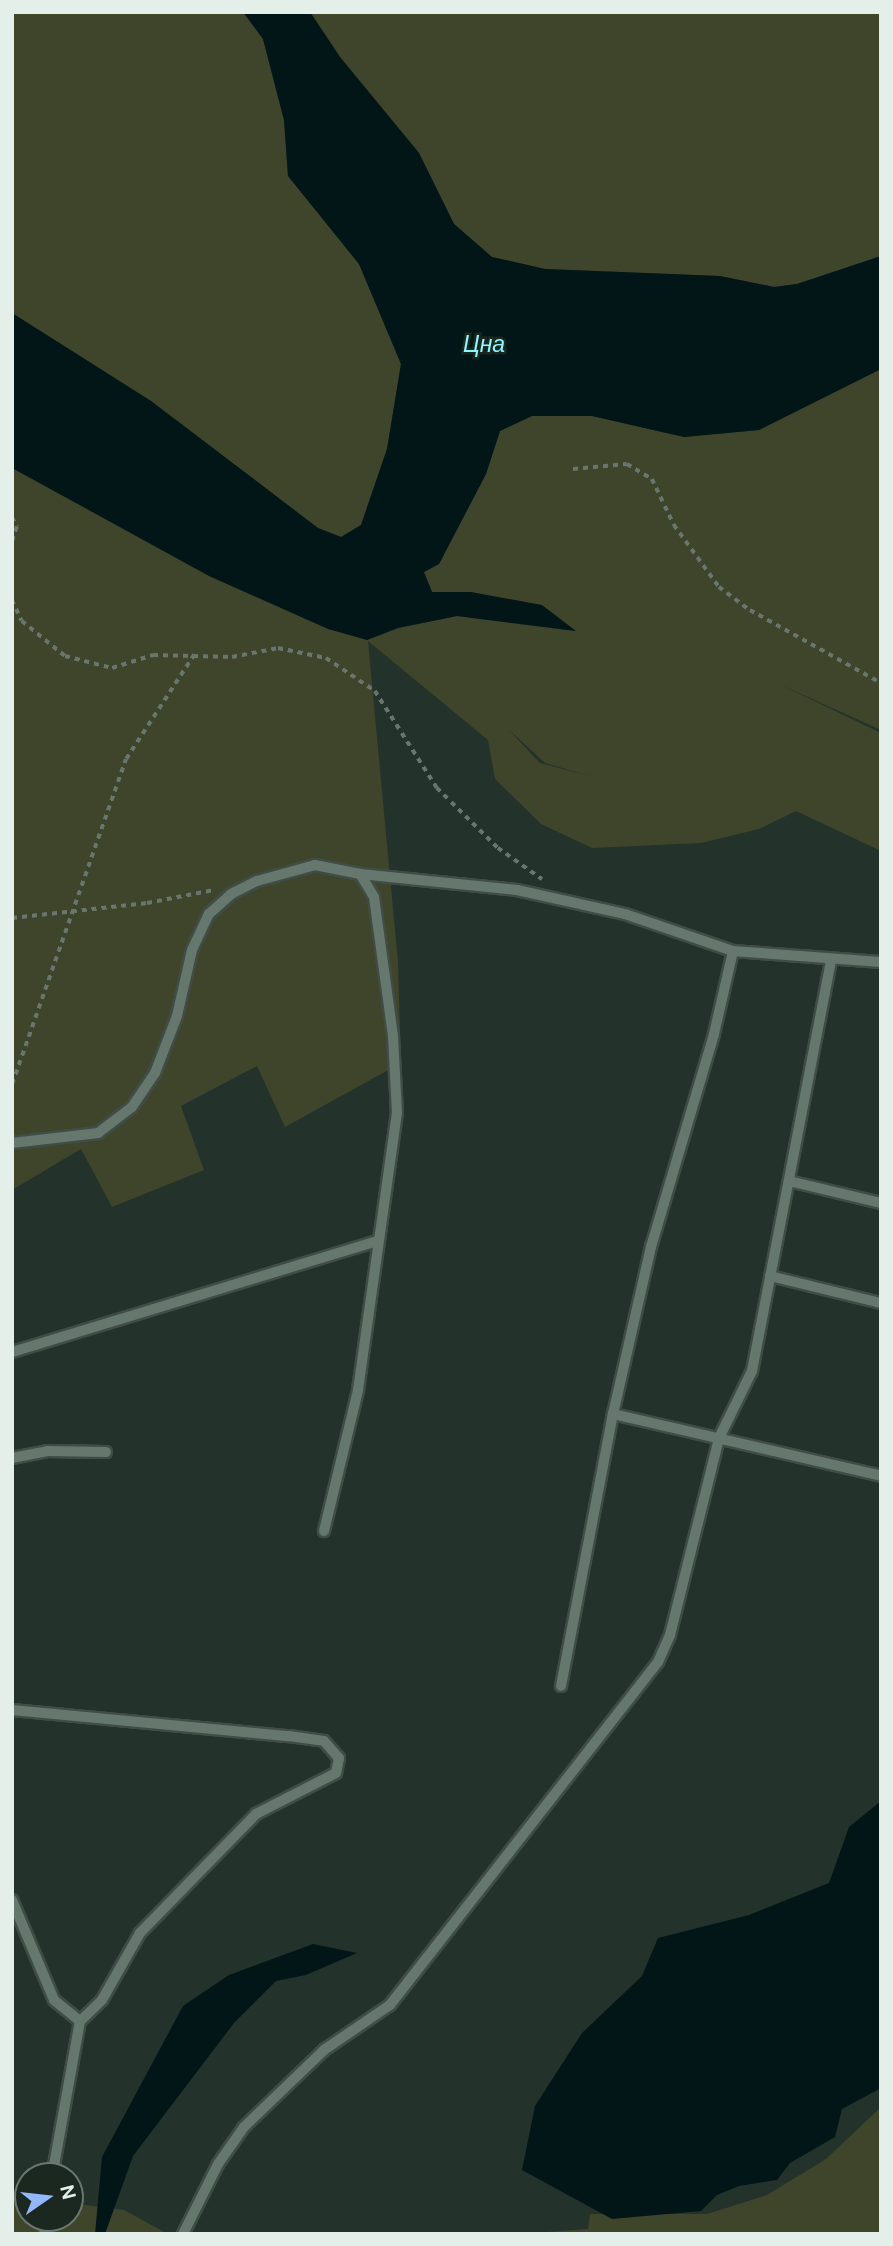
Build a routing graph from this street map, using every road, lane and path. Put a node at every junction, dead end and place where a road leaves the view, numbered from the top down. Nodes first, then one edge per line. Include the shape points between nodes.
1 (573, 468) dead end
2 (12, 517) edge
3 (12, 542) edge
4 (12, 600) edge
5 (195, 653) junction
6 (881, 683) edge
7 (359, 874) junction
8 (554, 887) dead end
9 (220, 888) dead end
10 (71, 913) junction
11 (12, 918) edge
12 (733, 951) junction
13 (831, 960) junction
14 (881, 962) edge
15 (12, 1084) edge
16 (12, 1143) edge
17 (789, 1181) junction
18 (881, 1203) edge
19 (378, 1241) junction
20 (770, 1276) junction
21 (881, 1303) edge
22 (12, 1352) edge
23 (613, 1414) junction
24 (719, 1438) junction
25 (106, 1452) dead end
26 (12, 1458) edge
27 (881, 1476) edge
28 (324, 1531) dead end
29 (561, 1686) dead end
30 (12, 1710) edge
31 (12, 1900) edge
32 (80, 2021) junction
33 (55, 2162) edge
34 (183, 2234) edge

1 - 6 path via 628,464 652,479 674,525 719,587 750,610
2 - 3 path via 17,527
4 - 5 path via 22,621 65,656 112,668 153,655
5 - 8 path via 232,657 278,648 326,657 375,691 437,788 498,848
5 - 10 path via 126,759
7 - 12 lane via 517,890 625,914
7 - 16 lane via 315,865 257,881 231,894 209,914 192,950 177,1016 155,1073 132,1107 99,1133
7 - 19 lane via 374,897 394,1036 397,1112
9 - 10 path
10 - 11 path
10 - 15 path
12 - 13 lane
12 - 23 lane via 714,1034 651,1247
13 - 14 lane
13 - 17 lane
17 - 18 lane
17 - 20 lane
19 - 22 lane
19 - 28 lane via 358,1390
20 - 21 lane
20 - 24 lane via 752,1371
23 - 24 lane
23 - 29 lane
24 - 27 lane
24 - 34 lane via 670,1635 658,1662 390,2005 324,2050 244,2127 218,2164
25 - 26 lane via 47,1451
30 - 32 lane via 301,1737 331,1745 339,1758 336,1773 256,1814 140,1933 102,2000
31 - 32 lane via 54,2000
32 - 33 lane

